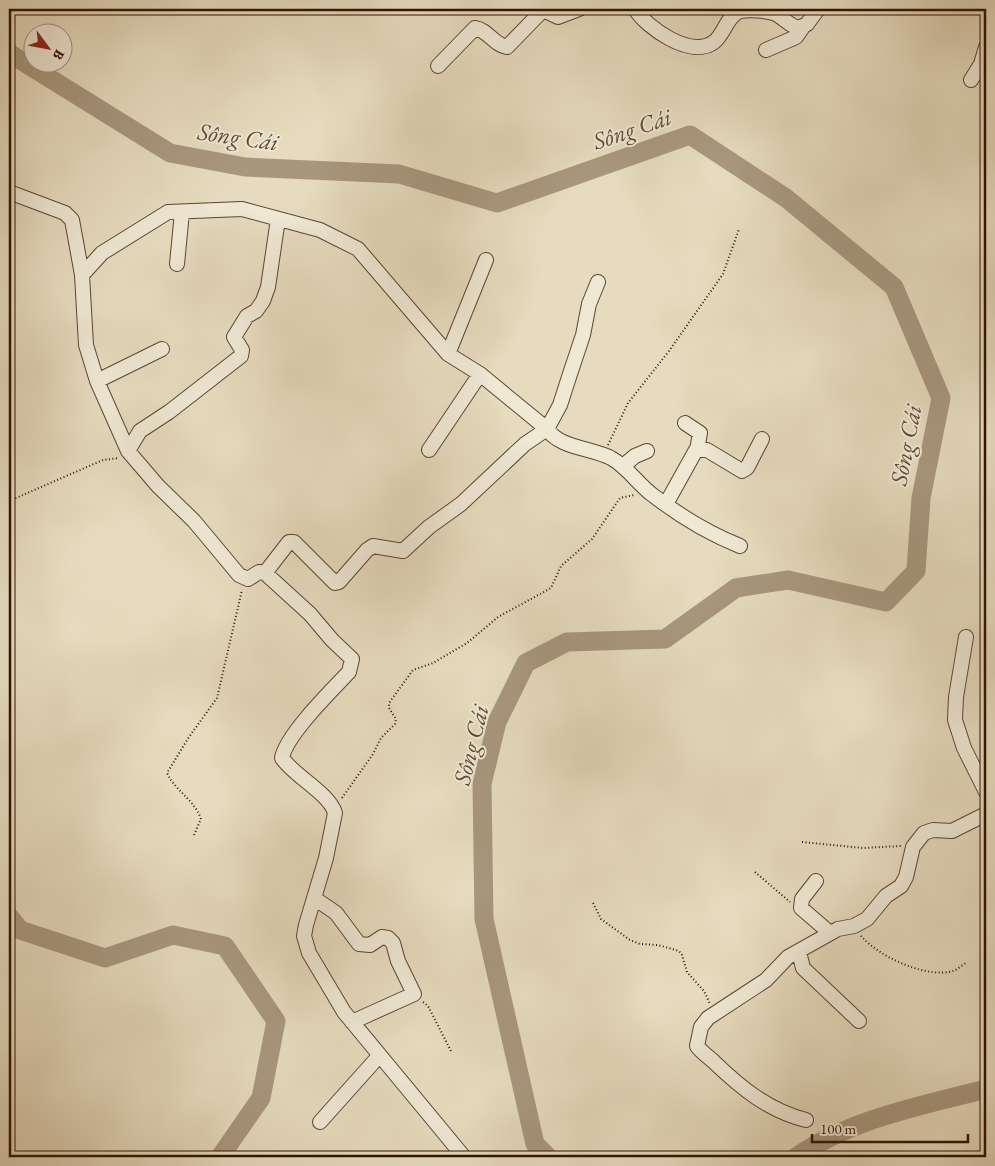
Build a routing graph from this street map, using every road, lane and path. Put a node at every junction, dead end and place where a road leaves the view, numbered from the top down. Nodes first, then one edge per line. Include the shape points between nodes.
1 (578, 9) edge
2 (635, 9) edge
3 (818, 9) edge
4 (735, 10) edge
5 (803, 28) junction
6 (986, 47) edge
7 (766, 50) dead end
8 (438, 66) dead end
9 (971, 80) dead end
10 (9, 192) edge
11 (182, 212) junction
12 (278, 219) junction
13 (739, 229) dead end
14 (486, 260) dead end
15 (177, 264) dead end
16 (82, 275) junction
17 (598, 282) dead end
18 (162, 349) dead end
19 (448, 354) junction
20 (480, 374) junction
21 (97, 380) junction
22 (685, 423) dead end
23 (548, 429) junction
24 (762, 439) dead end
25 (429, 450) dead end
26 (697, 450) junction
27 (647, 451) dead end
28 (130, 454) junction
29 (604, 454) junction
30 (623, 466) junction
31 (644, 488) junction
32 (9, 501) edge
33 (666, 504) junction
34 (740, 546) dead end
35 (264, 572) junction
36 (248, 580) junction
37 (966, 637) dead end
38 (986, 792) edge
39 (334, 809) junction
40 (986, 814) edge
41 (194, 835) dead end
42 (802, 842) dead end
43 (915, 843) junction
44 (755, 872) dead end
45 (816, 881) dead end
46 (314, 898) junction
47 (593, 903) dead end
48 (801, 908) junction
49 (854, 926) junction
50 (830, 934) junction
51 (799, 952) junction
52 (966, 963) dead end
53 (414, 994) junction
54 (714, 1013) junction
55 (859, 1021) dead end
56 (352, 1022) junction
57 (452, 1051) dead end
58 (379, 1056) junction
59 (806, 1120) dead end
60 (320, 1122) dead end
61 (464, 1157) edge

1 - 8 street via 558,17 543,10 507,47 475,28
2 - 4 street via 641,19 677,43 699,47 718,39
3 - 5 street
4 - 5 street via 770,13 794,27
5 - 7 street via 796,37
6 - 9 street
10 - 16 street via 65,213 72,220
11 - 12 street via 242,209
11 - 15 street
11 - 16 street via 159,216 102,253
12 - 19 street via 320,230 358,249
12 - 28 street via 263,301 256,311 247,316 234,337 242,350 241,356 169,412 140,430
13 - 29 path via 723,274 628,403
14 - 19 street
16 - 21 street via 86,346
17 - 23 street via 568,382
18 - 21 street
19 - 20 street
20 - 23 street
20 - 25 street
21 - 28 street
22 - 26 street via 699,432
23 - 29 street via 560,442
23 - 35 street via 525,444 461,504 403,551 373,546 335,583 294,542 289,542
24 - 26 street via 747,468 742,471 707,450
26 - 33 street
27 - 30 street
28 - 32 path via 103,460
28 - 36 street via 194,521 239,575
29 - 30 street
30 - 31 street
31 - 33 street
31 - 39 path via 632,496 620,498 592,539 562,566 551,588 498,617 467,643 433,663 413,670 405,678 389,703 395,724 376,745
33 - 34 street via 713,534
35 - 36 street
35 - 39 street via 304,608 352,659 349,672 293,735 282,758
36 - 41 path via 243,584 218,698 167,773 197,807 201,819
37 - 38 street via 955,720 964,748
39 - 46 street via 326,858
40 - 43 street via 952,831 924,833
42 - 43 path via 864,848
43 - 49 street via 901,886 882,900 867,919
44 - 48 path
45 - 48 street via 802,899
46 - 53 street via 336,913 360,944 370,945 382,937 388,938
46 - 56 street via 304,936 309,953
47 - 54 path via 601,919 630,940 679,951 687,972 704,991
48 - 50 street
49 - 50 street
49 - 52 path via 865,941 887,957 913,968 953,971
50 - 51 street
51 - 54 street via 788,957 766,980
51 - 55 street via 803,968
53 - 56 street
53 - 57 path via 428,1006
54 - 59 street via 701,1027 697,1043 699,1049 729,1078 765,1104
56 - 58 street
58 - 60 street
58 - 61 street

